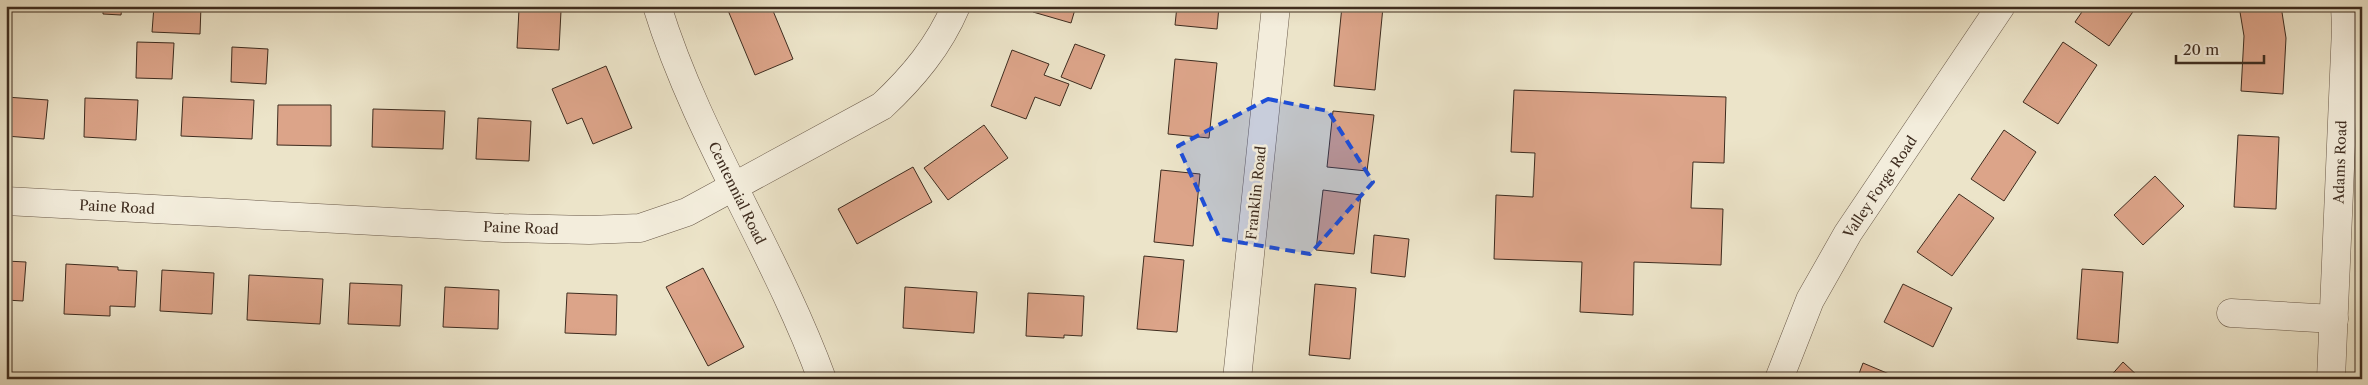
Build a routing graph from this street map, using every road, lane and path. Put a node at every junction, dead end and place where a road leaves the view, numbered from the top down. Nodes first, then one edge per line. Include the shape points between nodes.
1 (657, 6) edge
2 (956, 6) edge
3 (1276, 6) edge
4 (2001, 6) edge
5 (2345, 6) edge
6 (733, 187) junction
7 (6, 201) edge
8 (2231, 313) dead end
9 (2334, 318) junction
10 (822, 379) edge
11 (1237, 379) edge
12 (1779, 379) edge
13 (2331, 379) edge

1 - 6 street, Centennial Road via 672,54
2 - 6 street, Paine Road via 929,55 908,82 882,106
3 - 11 street, Franklin Road
4 - 12 street, Valley Forge Road via 1848,233 1810,300
5 - 9 street, Adams Road
6 - 7 street, Paine Road via 687,212 640,228 589,230
6 - 10 street, Centennial Road via 796,312
8 - 9 street
9 - 13 street, Adams Road

